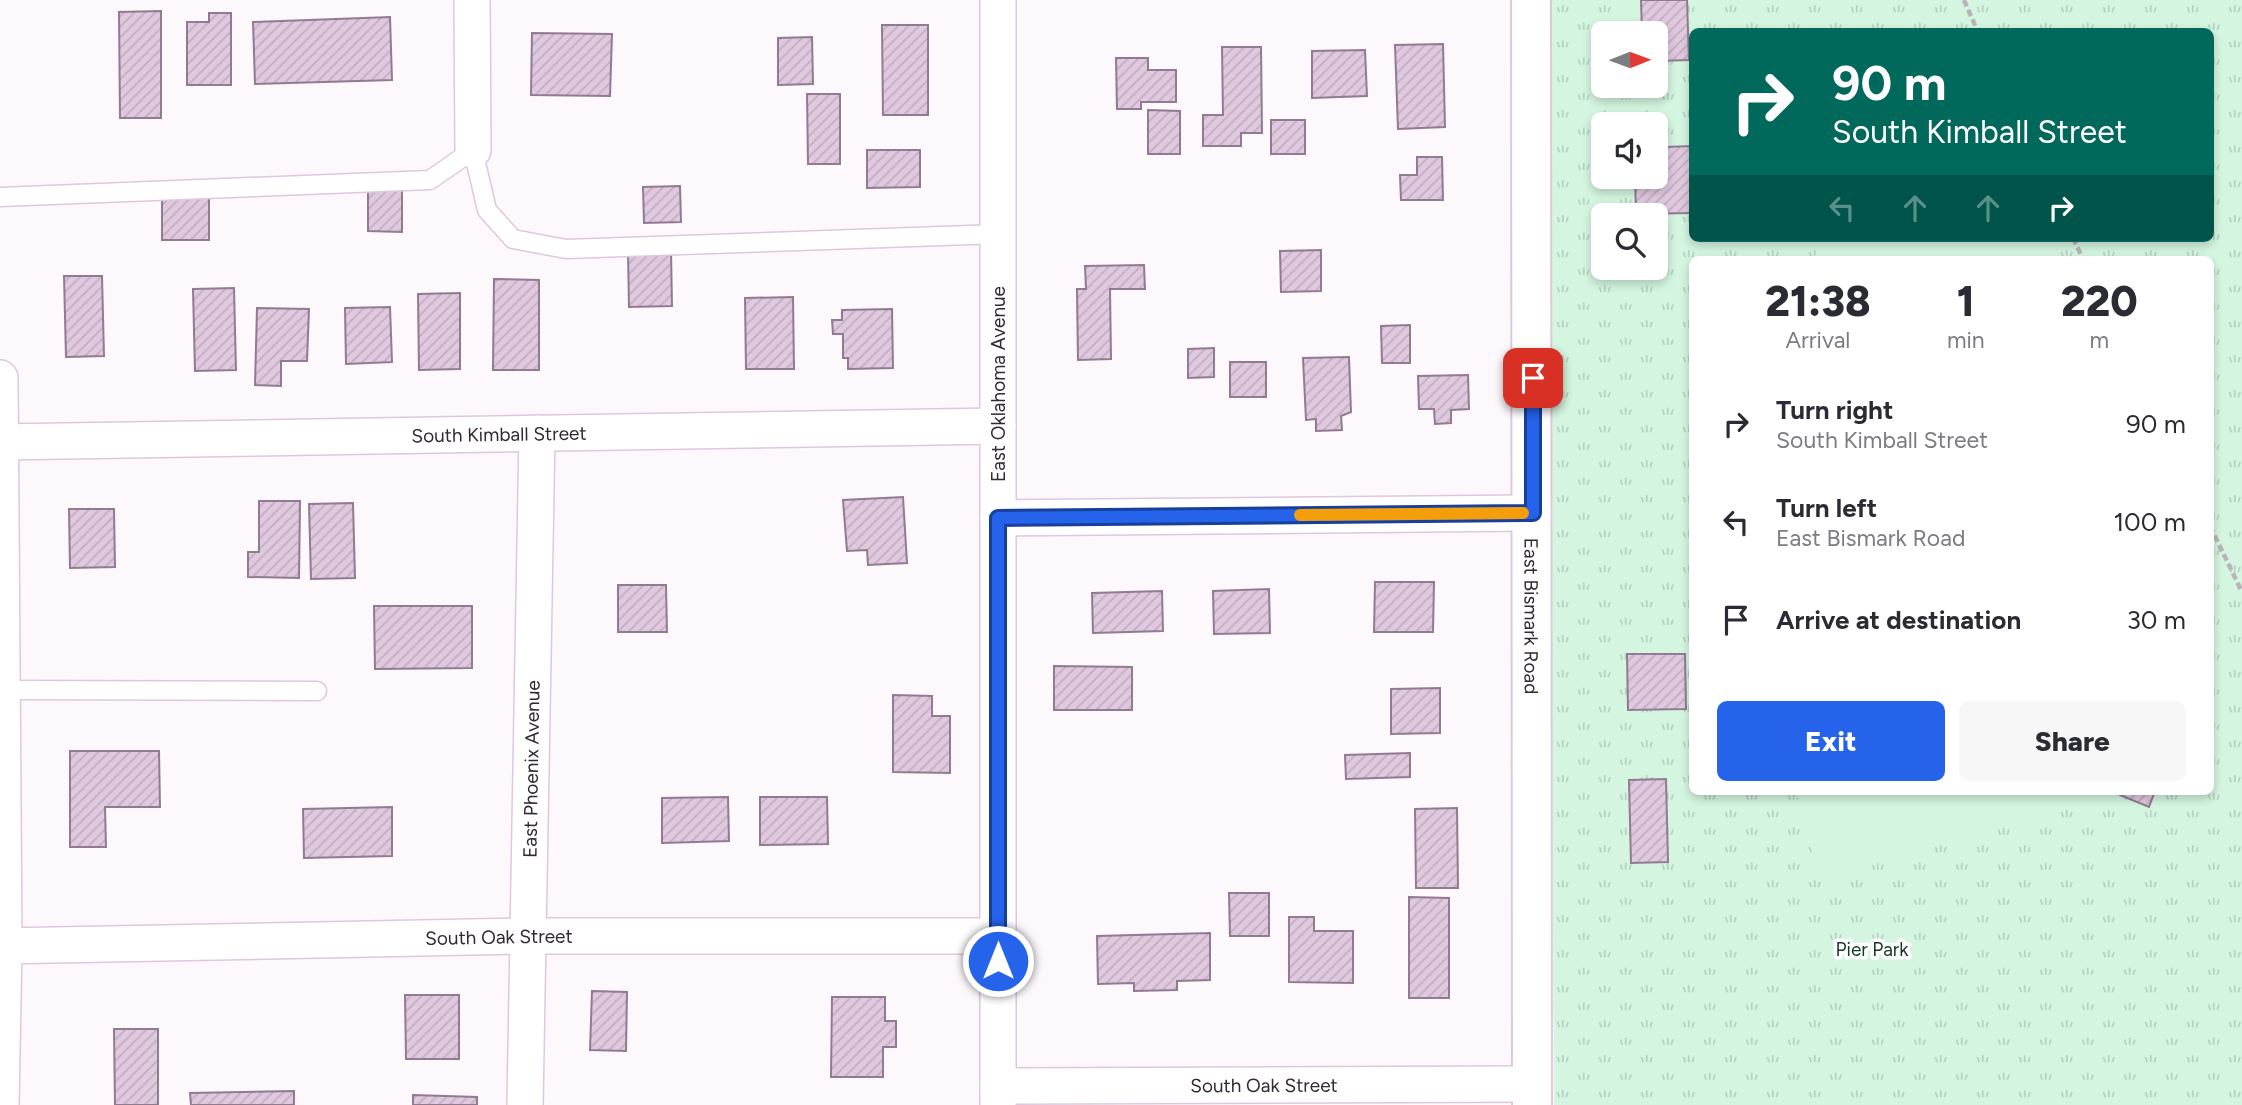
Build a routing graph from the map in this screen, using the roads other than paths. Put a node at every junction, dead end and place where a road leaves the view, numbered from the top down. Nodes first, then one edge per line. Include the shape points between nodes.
1 (472, 0) edge
2 (998, 0) edge
3 (1531, 0) edge
4 (473, 150) junction
5 (0, 197) edge
6 (999, 234) junction
7 (0, 379) edge
8 (998, 426) junction
9 (537, 433) junction
10 (0, 442) edge
11 (1533, 513) junction
12 (998, 518) junction
13 (2, 690) junction
14 (317, 691) dead end
15 (528, 936) junction
16 (998, 936) junction
17 (2, 946) edge
18 (1532, 1095) edge
19 (998, 1096) edge
20 (1, 1105) edge
21 (525, 1105) edge

1 - 4 street
2 - 6 street, East Oklahoma Avenue
3 - 11 street, East Bismark Road
4 - 5 lane via 430,180
4 - 6 lane via 487,210 513,239 566,249
6 - 8 street, East Oklahoma Avenue
7 - 10 street
8 - 9 street, South Kimball Street
8 - 12 street, East Oklahoma Avenue
9 - 10 street, South Kimball Street
9 - 15 street, East Phoenix Avenue
10 - 13 street
11 - 12 street
11 - 18 street, East Bismark Road
12 - 16 street, East Oklahoma Avenue
13 - 14 lane
13 - 17 street
15 - 16 street, South Oak Street
15 - 17 street, South Oak Street
15 - 21 street, East Phoenix Avenue
16 - 19 street, East Oklahoma Avenue
17 - 20 street
18 - 19 street, South Oak Street

